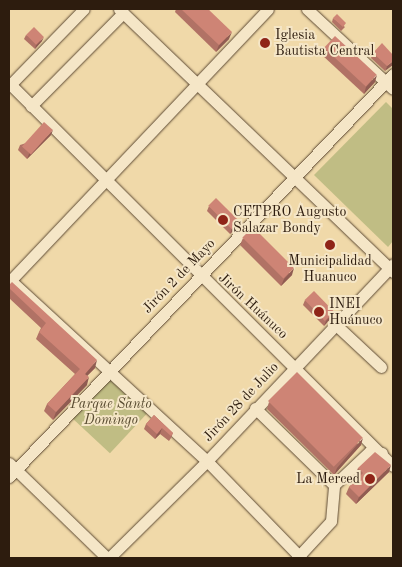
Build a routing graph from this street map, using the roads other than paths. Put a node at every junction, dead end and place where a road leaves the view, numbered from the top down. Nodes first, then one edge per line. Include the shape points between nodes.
1 (84, 9) edge
2 (268, 9) edge
3 (307, 9) edge
4 (121, 11) edge
5 (391, 81) edge
6 (197, 84) junction
7 (9, 85) edge
8 (31, 106) junction
9 (296, 175) junction
10 (107, 180) junction
11 (392, 268) edge
12 (200, 276) junction
13 (9, 280) edge
14 (335, 324) junction
15 (295, 366) junction
16 (381, 367) dead end
17 (110, 370) junction
18 (255, 408) junction
19 (380, 452) junction
20 (393, 455) edge
21 (207, 461) junction
22 (393, 466) edge
23 (11, 470) edge
24 (334, 485) junction
25 (299, 557) edge
26 (108, 558) edge

1 - 7 street
2 - 6 street
3 - 5 street
4 - 6 street
4 - 8 street
5 - 9 street, Jirón 2 de Mayo
6 - 9 street
6 - 10 street
7 - 8 street, Jirón Huánuco
8 - 10 street, Jirón Huánuco
9 - 11 street
9 - 12 street, Jirón 2 de Mayo
10 - 12 street, Jirón Huánuco
10 - 13 street
11 - 14 street, Jirón 28 de Julio
12 - 15 street, Jirón Huánuco
12 - 17 street, Jirón 2 de Mayo
13 - 17 street
14 - 15 street, Jirón 28 de Julio
14 - 16 street
15 - 18 street, Jirón 28 de Julio
15 - 19 street, Jirón Huánuco
17 - 21 street
17 - 23 street, Jirón 2 de Mayo
18 - 21 street, Jirón 28 de Julio
18 - 24 street
19 - 20 street
19 - 22 street, Jirón Huánuco
19 - 24 street via 370,451
21 - 25 street
21 - 26 street, Jirón 28 de Julio
23 - 26 street
24 - 25 street via 331,521

